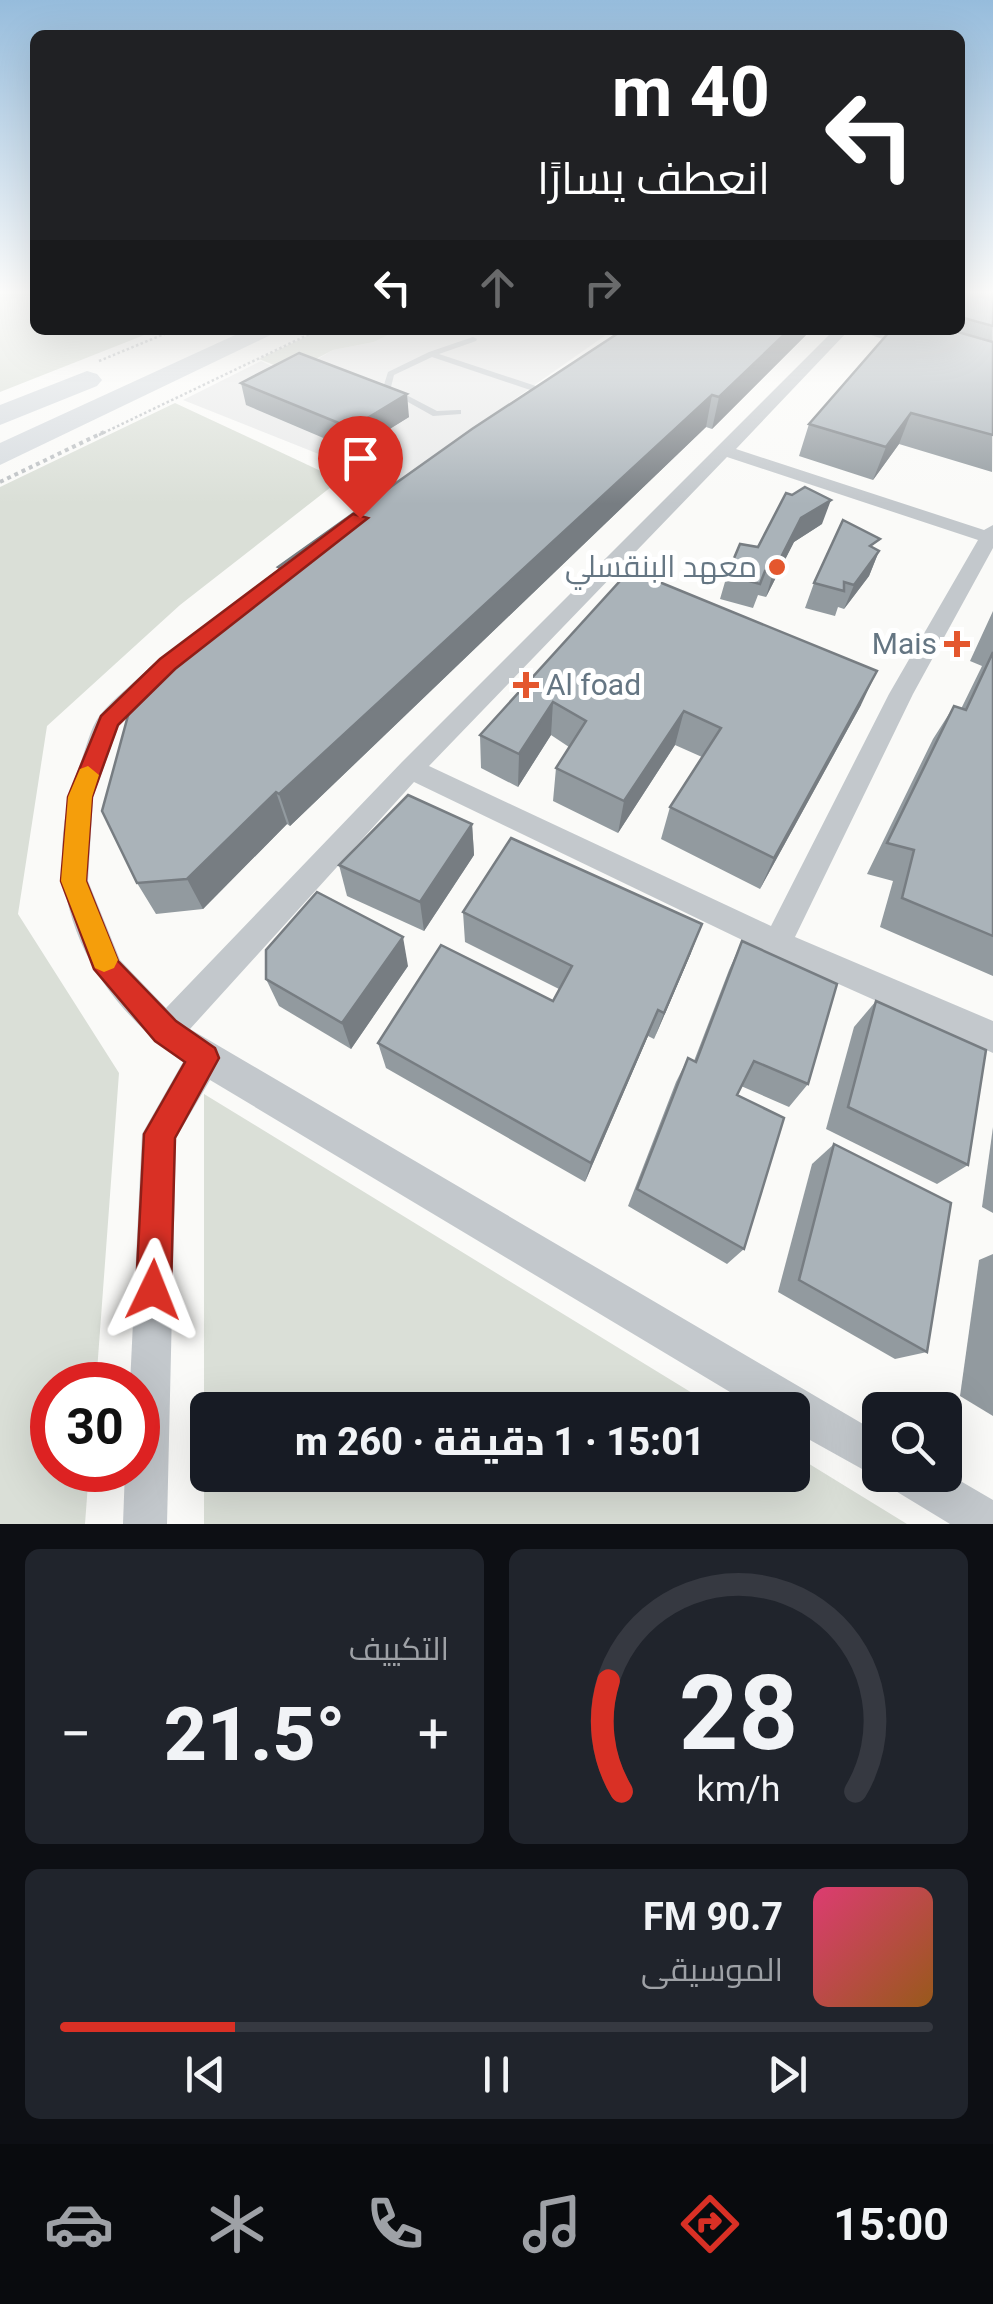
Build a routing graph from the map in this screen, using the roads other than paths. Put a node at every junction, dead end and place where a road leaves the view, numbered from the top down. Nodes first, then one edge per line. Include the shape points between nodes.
1 (131, 362) edge
2 (132, 362) edge
3 (197, 362) edge
4 (415, 362) edge
5 (456, 362) edge
6 (811, 362) edge
7 (184, 368) junction
8 (570, 371) edge
9 (542, 391) junction
10 (458, 412) dead end
11 (509, 414) edge
12 (0, 416) edge
13 (0, 429) edge
14 (0, 446) edge
15 (726, 451) junction
16 (0, 454) edge
17 (992, 536) edge
18 (182, 652) edge
19 (411, 768) junction
20 (777, 943) junction
21 (166, 1031) junction
22 (993, 1037) edge
23 (204, 1058) junction
24 (862, 1447) edge
25 (938, 1492) edge
26 (145, 1524) edge
27 (992, 1524) edge

1 - 12 highway
2 - 13 highway
3 - 7 highway
4 - 10 lane via 391,374 387,388 436,414
5 - 9 lane
6 - 15 street
7 - 14 highway
7 - 16 highway
8 - 9 street
9 - 11 street
15 - 17 street
15 - 19 street via 618,573
17 - 20 street via 892,690
18 - 21 street via 109,721 80,797 74,881 108,969
19 - 20 street
19 - 21 street
20 - 22 street
21 - 23 street
23 - 24 street
23 - 26 street via 159,1134
25 - 27 street

